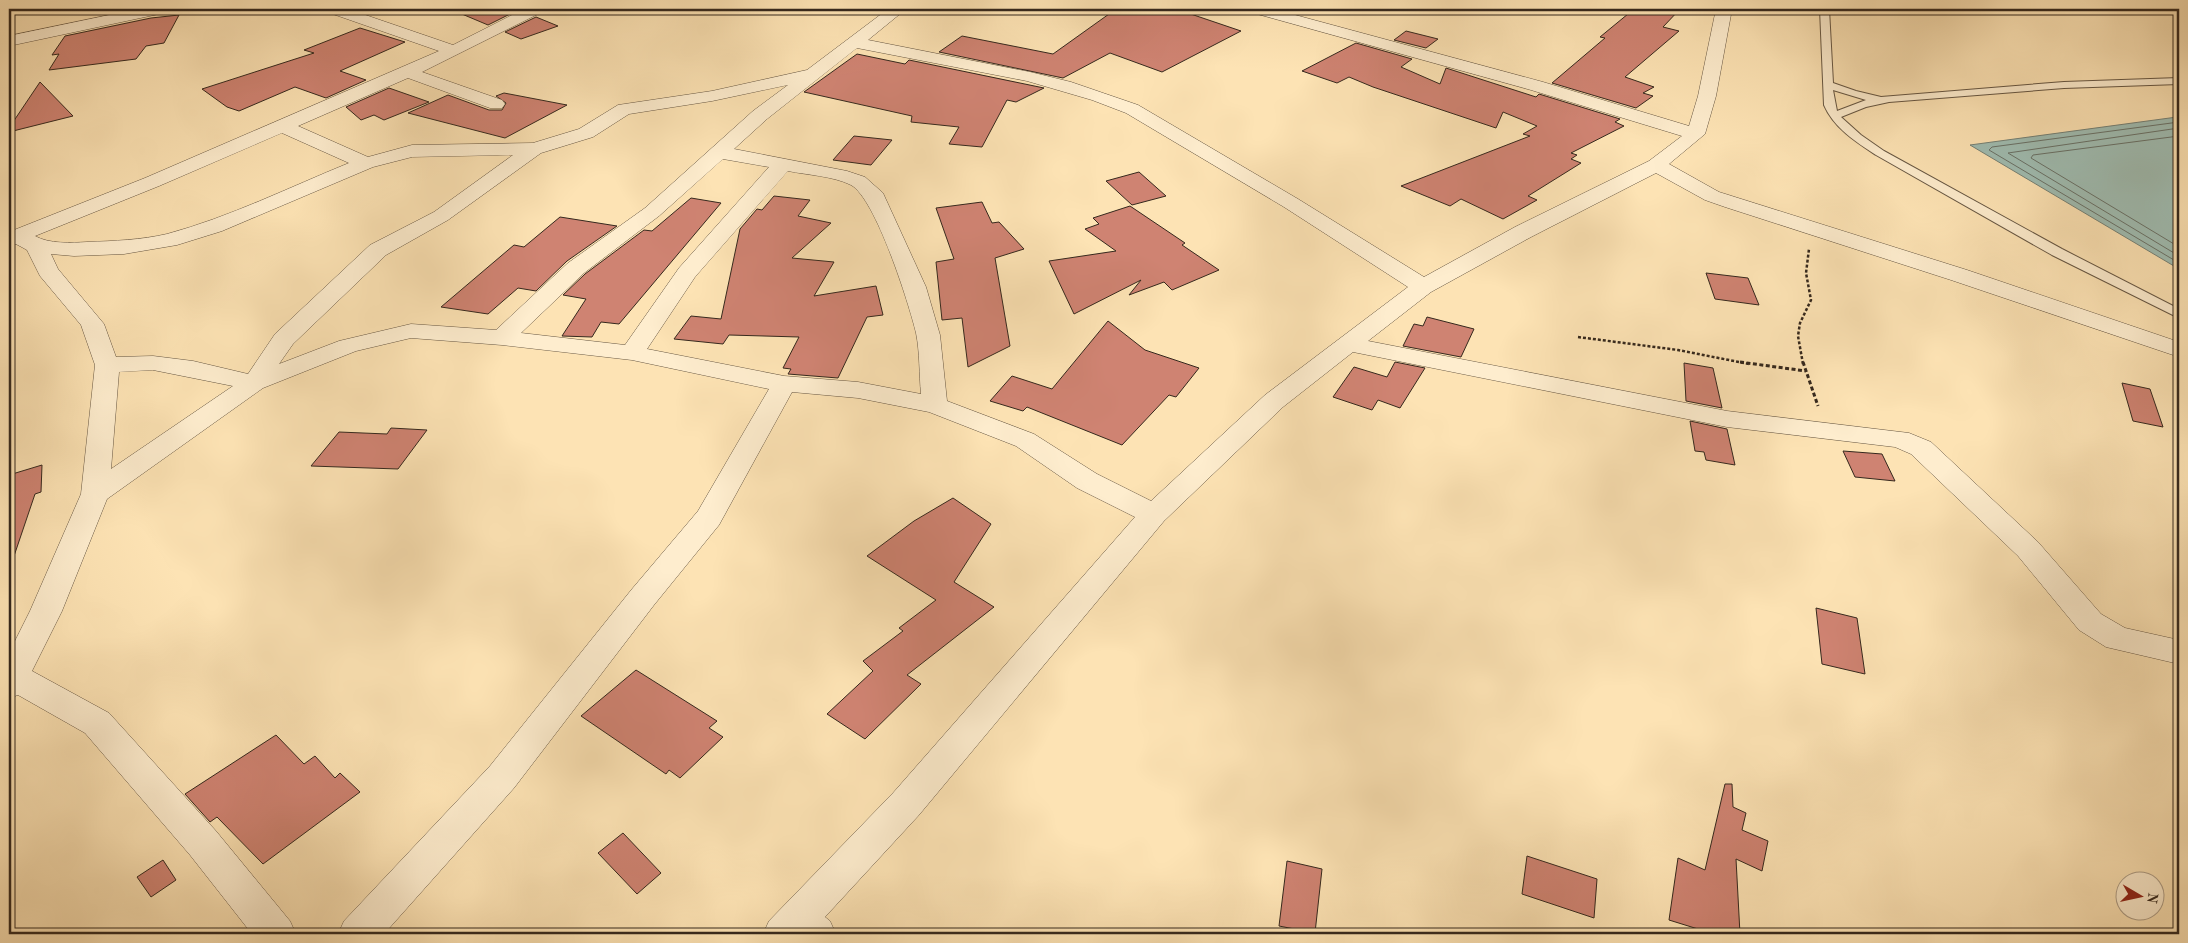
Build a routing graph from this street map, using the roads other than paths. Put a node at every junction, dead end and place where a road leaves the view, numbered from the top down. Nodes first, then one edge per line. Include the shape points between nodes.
1 (160, 9) edge
2 (333, 9) edge
3 (536, 9) edge
4 (898, 9) edge
5 (1256, 9) edge
6 (1724, 9) edge
7 (1824, 9) edge
8 (9, 41) edge
9 (855, 43) junction
10 (454, 51) junction
11 (407, 72) junction
12 (810, 75) junction
13 (2179, 81) edge
14 (1828, 85) junction
15 (1881, 100) junction
16 (496, 104) dead end
17 (1834, 116) junction
18 (281, 125) junction
19 (1696, 134) junction
20 (534, 149) junction
21 (719, 152) junction
22 (366, 163) junction
23 (784, 163) junction
24 (1656, 165) junction
25 (18, 238) edge
26 (1424, 287) junction
27 (2179, 314) edge
28 (502, 338) junction
29 (1349, 344) junction
30 (2179, 350) edge
31 (632, 353) junction
32 (107, 365) junction
33 (254, 383) junction
34 (784, 384) junction
35 (934, 406) junction
36 (95, 494) junction
37 (1154, 514) junction
38 (2179, 652) edge
39 (11, 681) edge
40 (798, 929) edge
41 (276, 934) edge
42 (358, 934) edge

1 - 8 street
2 - 10 street
3 - 10 street
4 - 9 street
5 - 19 street via 1537,86
6 - 19 street
7 - 14 lane
9 - 12 street
9 - 26 street via 1056,83 1132,109
10 - 11 street
11 - 16 street
11 - 18 street
12 - 20 street via 712,96 624,109 586,132
12 - 21 street
13 - 15 lane via 2039,86
14 - 15 lane
14 - 17 lane via 1829,104
15 - 17 lane
17 - 27 lane via 1880,153 2058,252
18 - 22 street
18 - 25 street
19 - 24 street
20 - 22 street via 412,151
20 - 33 street via 441,216 378,250 284,338
21 - 23 street
21 - 28 street via 652,212 576,268
22 - 25 street via 214,226 169,240 124,247 74,249
23 - 31 street via 687,273
23 - 35 street via 858,181 873,193 914,287 928,335
24 - 26 street via 1523,232
24 - 30 street via 1712,196
25 - 32 street via 92,324
26 - 29 street
28 - 31 street
28 - 33 street via 411,331 348,346
29 - 37 street via 1274,400
29 - 38 street via 1727,419 1900,439 1921,448 2028,549 2090,622 2117,638
31 - 34 street
32 - 33 street via 153,363
32 - 36 street
33 - 36 street
34 - 35 street via 858,390
34 - 42 street via 709,518 502,777
35 - 37 street via 1025,440 1087,481
36 - 39 street via 46,611
37 - 40 street
39 - 41 street via 97,723 203,843

